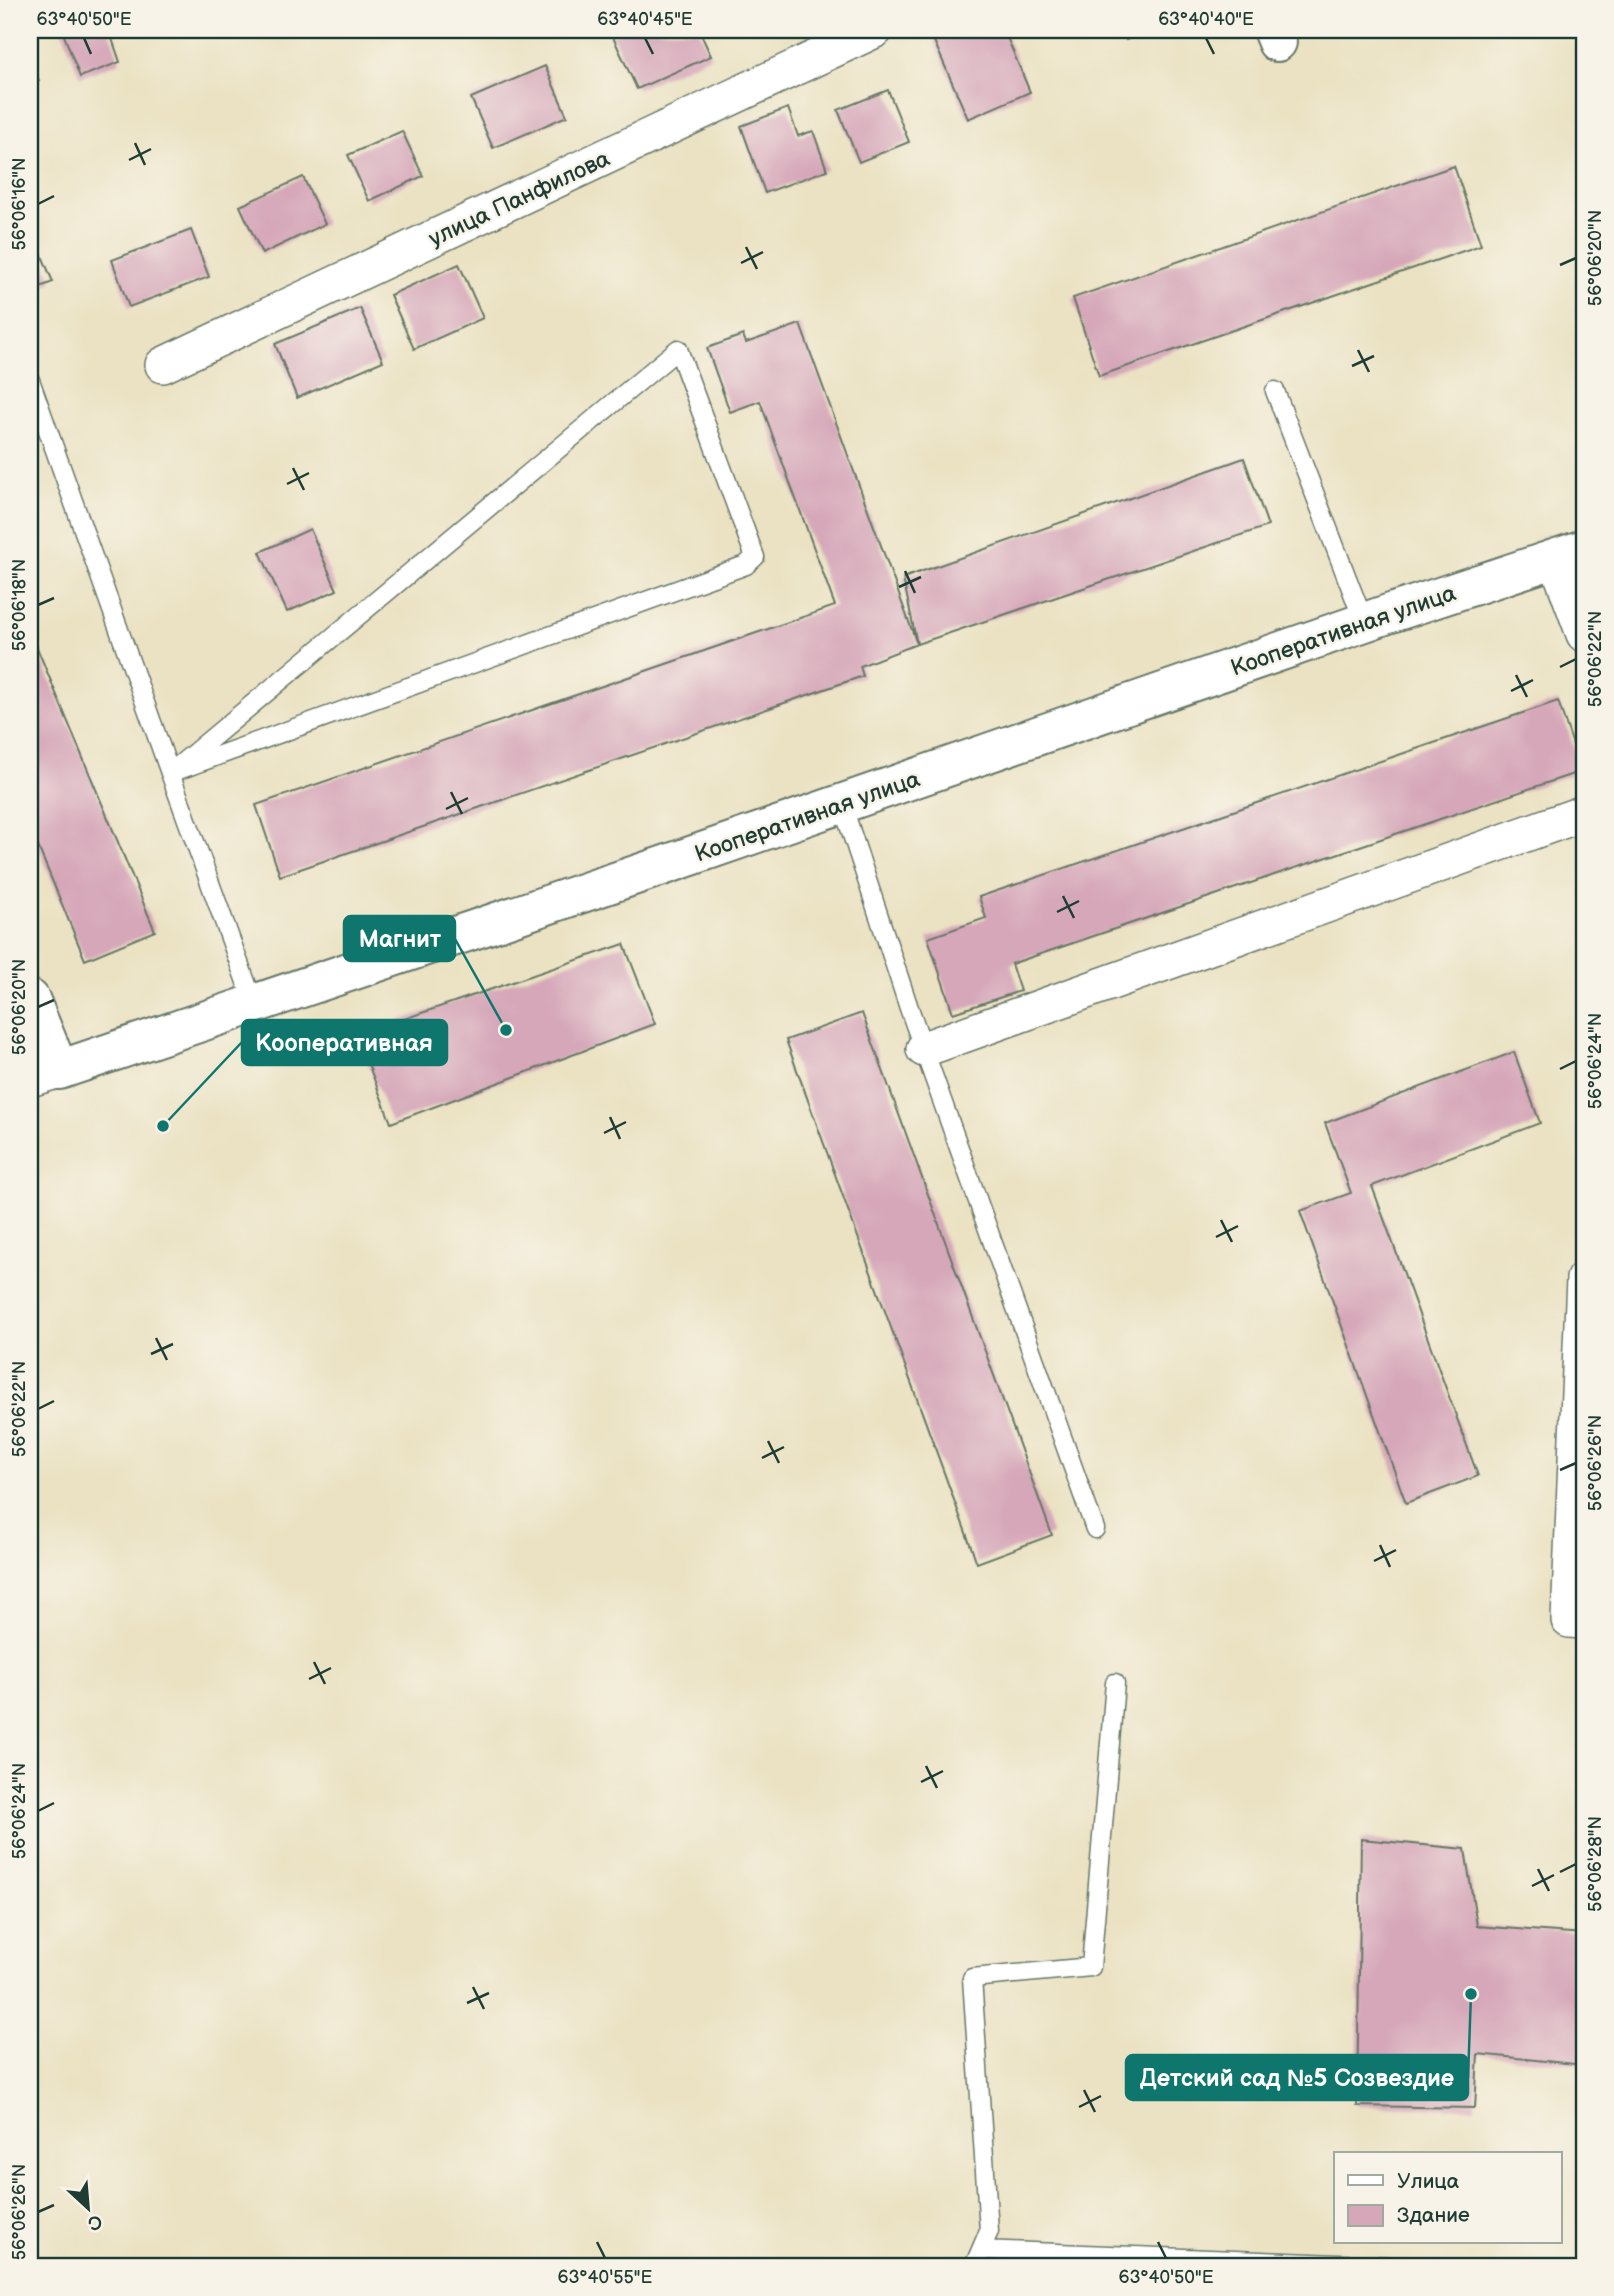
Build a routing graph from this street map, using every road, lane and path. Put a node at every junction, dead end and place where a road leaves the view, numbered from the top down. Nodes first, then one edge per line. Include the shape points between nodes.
1 (874, 30) edge
2 (163, 365) dead end
3 (30, 380) edge
4 (1275, 391) dead end
5 (1570, 554) edge
6 (1364, 622) junction
7 (1584, 634) edge
8 (170, 773) junction
9 (842, 804) junction
10 (1584, 813) edge
11 (30, 999) edge
12 (254, 1004) junction
13 (924, 1049) junction
14 (44, 1075) edge
15 (1584, 1279) edge
16 (1095, 1529) dead end
17 (1584, 1620) edge
18 (1115, 1683) dead end
19 (978, 2258) edge
20 (1138, 2261) edge
21 (1388, 2266) edge

1 - 2 street, улица Панфилова
3 - 8 lane
4 - 6 lane
5 - 6 street, Кооперативная улица
5 - 7 street
6 - 9 street, Кооперативная улица
8 - 8 lane via 746,565 755,557 678,349
8 - 12 lane
9 - 12 street, Кооперативная улица
9 - 13 lane
10 - 13 street
11 - 14 street
12 - 14 street, Кооперативная улица
13 - 16 lane
15 - 17 street via 1569,1620
18 - 19 lane via 1091,1967 972,1978 989,2231
19 - 20 lane
20 - 21 lane

